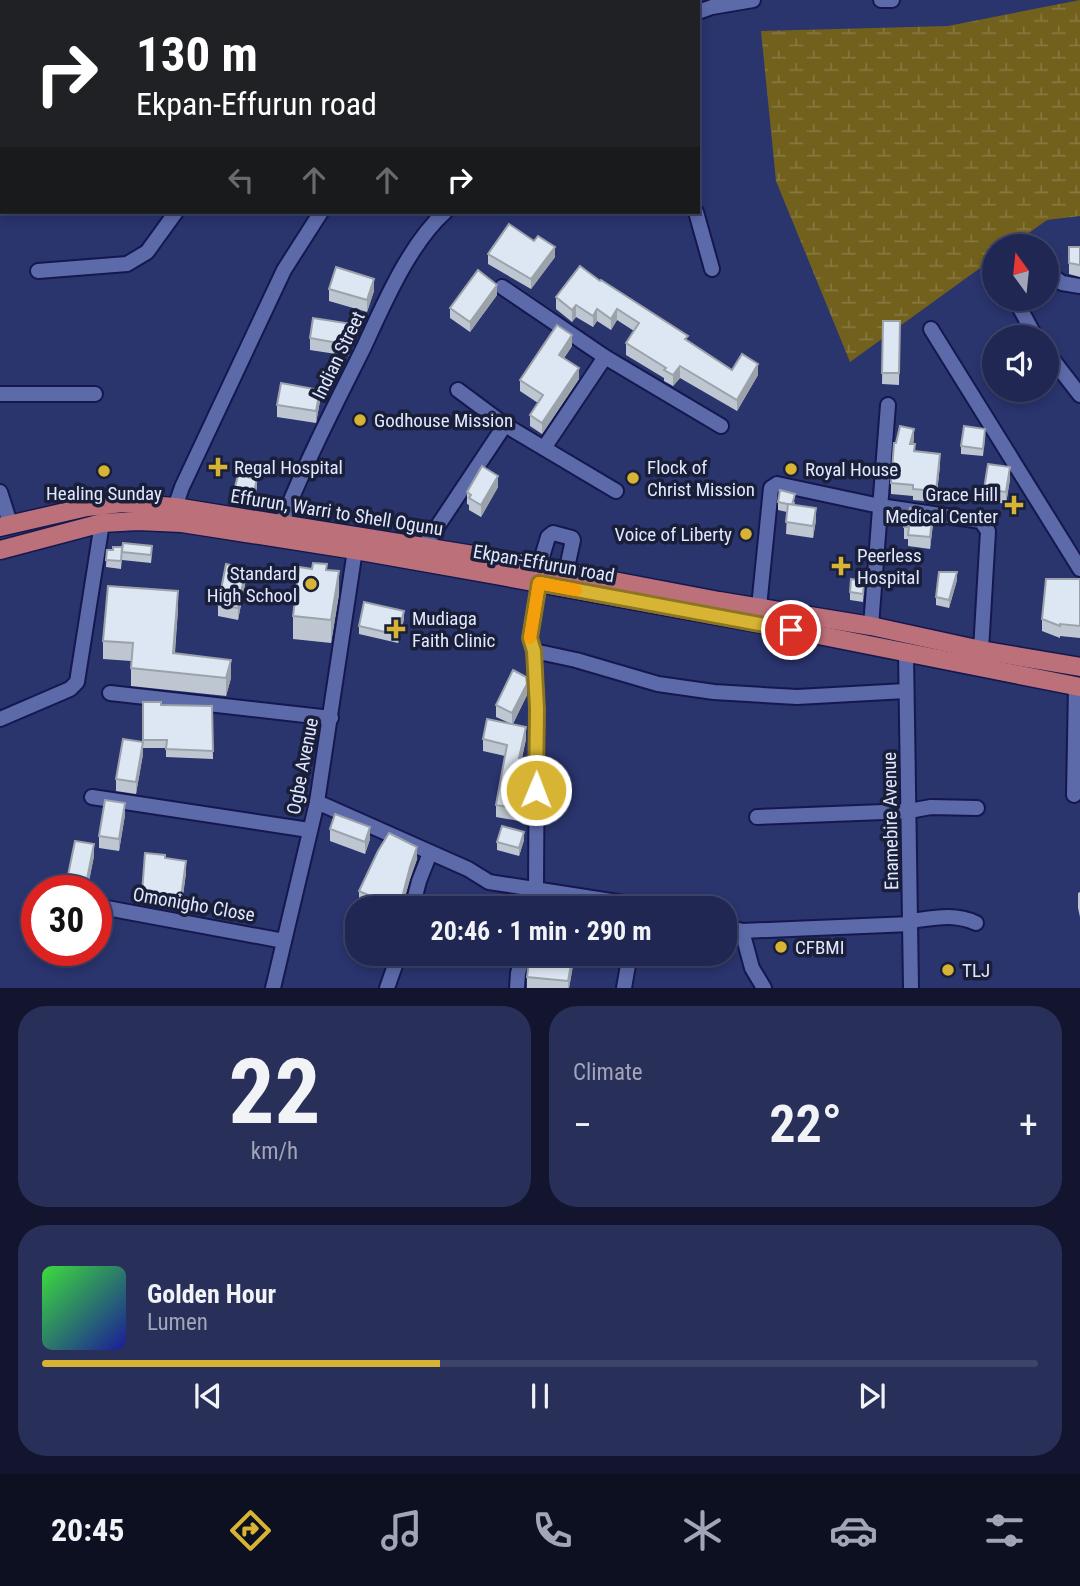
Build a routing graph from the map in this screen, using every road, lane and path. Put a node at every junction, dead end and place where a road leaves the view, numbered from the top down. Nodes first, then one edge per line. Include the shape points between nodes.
1 (753, 0) edge
2 (881, 0) edge
3 (892, 0) edge
4 (700, 11) edge
5 (175, 214) edge
6 (320, 214) edge
7 (443, 214) edge
8 (697, 214) edge
9 (712, 269) dead end
10 (38, 271) dead end
11 (1059, 281) edge
12 (1080, 286) edge
13 (502, 287) dead end
14 (930, 329) dead end
15 (605, 357) junction
16 (1059, 368) edge
17 (458, 390) dead end
18 (0, 394) edge
19 (95, 394) dead end
20 (1080, 395) edge
21 (888, 405) dead end
22 (505, 425) junction
23 (721, 426) dead end
24 (544, 448) junction
25 (616, 491) dead end
26 (0, 492) edge
27 (880, 506) junction
28 (175, 507) junction
29 (102, 523) junction
30 (281, 524) junction
31 (5, 525) edge
32 (424, 548) junction
33 (0, 550) edge
34 (355, 550) junction
35 (1080, 569) edge
36 (566, 572) junction
37 (539, 575) junction
38 (759, 607) junction
39 (872, 626) junction
40 (981, 650) junction
41 (534, 651) junction
42 (905, 653) junction
43 (1080, 667) edge
44 (1078, 686) edge
45 (906, 691) junction
46 (110, 693) dead end
47 (331, 718) junction
48 (0, 719) edge
49 (1074, 795) dead end
50 (92, 797) dead end
51 (317, 802) junction
52 (977, 808) dead end
53 (909, 811) junction
54 (757, 817) dead end
55 (309, 830) junction
56 (430, 853) junction
57 (536, 888) junction
58 (415, 896) edge
59 (535, 896) edge
60 (581, 896) edge
61 (112, 909) edge
62 (911, 923) junction
63 (976, 923) dead end
64 (737, 930) edge
65 (742, 931) junction
66 (284, 941) junction
67 (395, 966) edge
68 (520, 966) edge
69 (628, 966) edge
70 (273, 988) edge
71 (387, 988) edge
72 (517, 988) edge
73 (624, 988) edge
74 (764, 988) edge
75 (911, 988) edge

1 - 4 street
2 - 3 street
5 - 10 street via 147,251 127,264
6 - 28 street via 284,270
7 - 30 street, Indian Street via 394,284
8 - 9 street
11 - 12 street
13 - 15 street
14 - 35 street
15 - 23 street
15 - 24 street
16 - 20 street
17 - 22 street
18 - 19 street
21 - 27 street
22 - 24 street
22 - 32 street
24 - 25 street
26 - 31 street
27 - 38 street via 784,484 771,488
27 - 39 street
27 - 40 street via 985,525
28 - 30 main road, Effurun, Warri to Shell Ogunu
28 - 31 main road, Effurun, Warri to Shell Ogunu via 122,503
29 - 33 main road, Ekpan-Effurun road
29 - 34 main road, Ekpan-Effurun road via 182,523
29 - 48 street via 76,682 70,689
30 - 32 main road, Effurun, Warri to Shell Ogunu
32 - 37 main road, Effurun, Warri to Shell Ogunu
34 - 37 main road, Ekpan-Effurun road
34 - 47 street, Ogbe Avenue
36 - 37 main road, Effurun, Warri to Shell Ogunu
36 - 37 street via 573,540 553,533
36 - 38 main road, Effurun, Warri to Shell Ogunu
37 - 41 street via 530,638
37 - 42 main road, Ekpan-Effurun road
38 - 39 main road, Effurun, Warri to Shell Ogunu
39 - 40 main road, Effurun, Warri to Shell Ogunu
40 - 43 main road, Effurun, Warri to Shell Ogunu
41 - 45 street via 658,684 714,692 797,697
41 - 57 street
42 - 44 main road, Ekpan-Effurun road
42 - 45 street, Enamebire Avenue
44 - 49 street
45 - 53 street, Enamebire Avenue
46 - 47 street
47 - 51 street, Ogbe Avenue
50 - 55 street
51 - 55 street, Ogbe Avenue
51 - 56 street
52 - 53 street
53 - 54 street
53 - 62 street, Enamebire Avenue
55 - 66 street, Ogbe Avenue
56 - 57 street via 489,882
56 - 58 street
57 - 59 street
57 - 60 street
61 - 66 street, Omonigho Close
62 - 63 street via 947,916
62 - 65 street
62 - 75 street, Enamebire Avenue
64 - 65 street
65 - 74 street via 752,968
66 - 70 street, Ogbe Avenue
67 - 71 street
68 - 72 street
69 - 73 street

